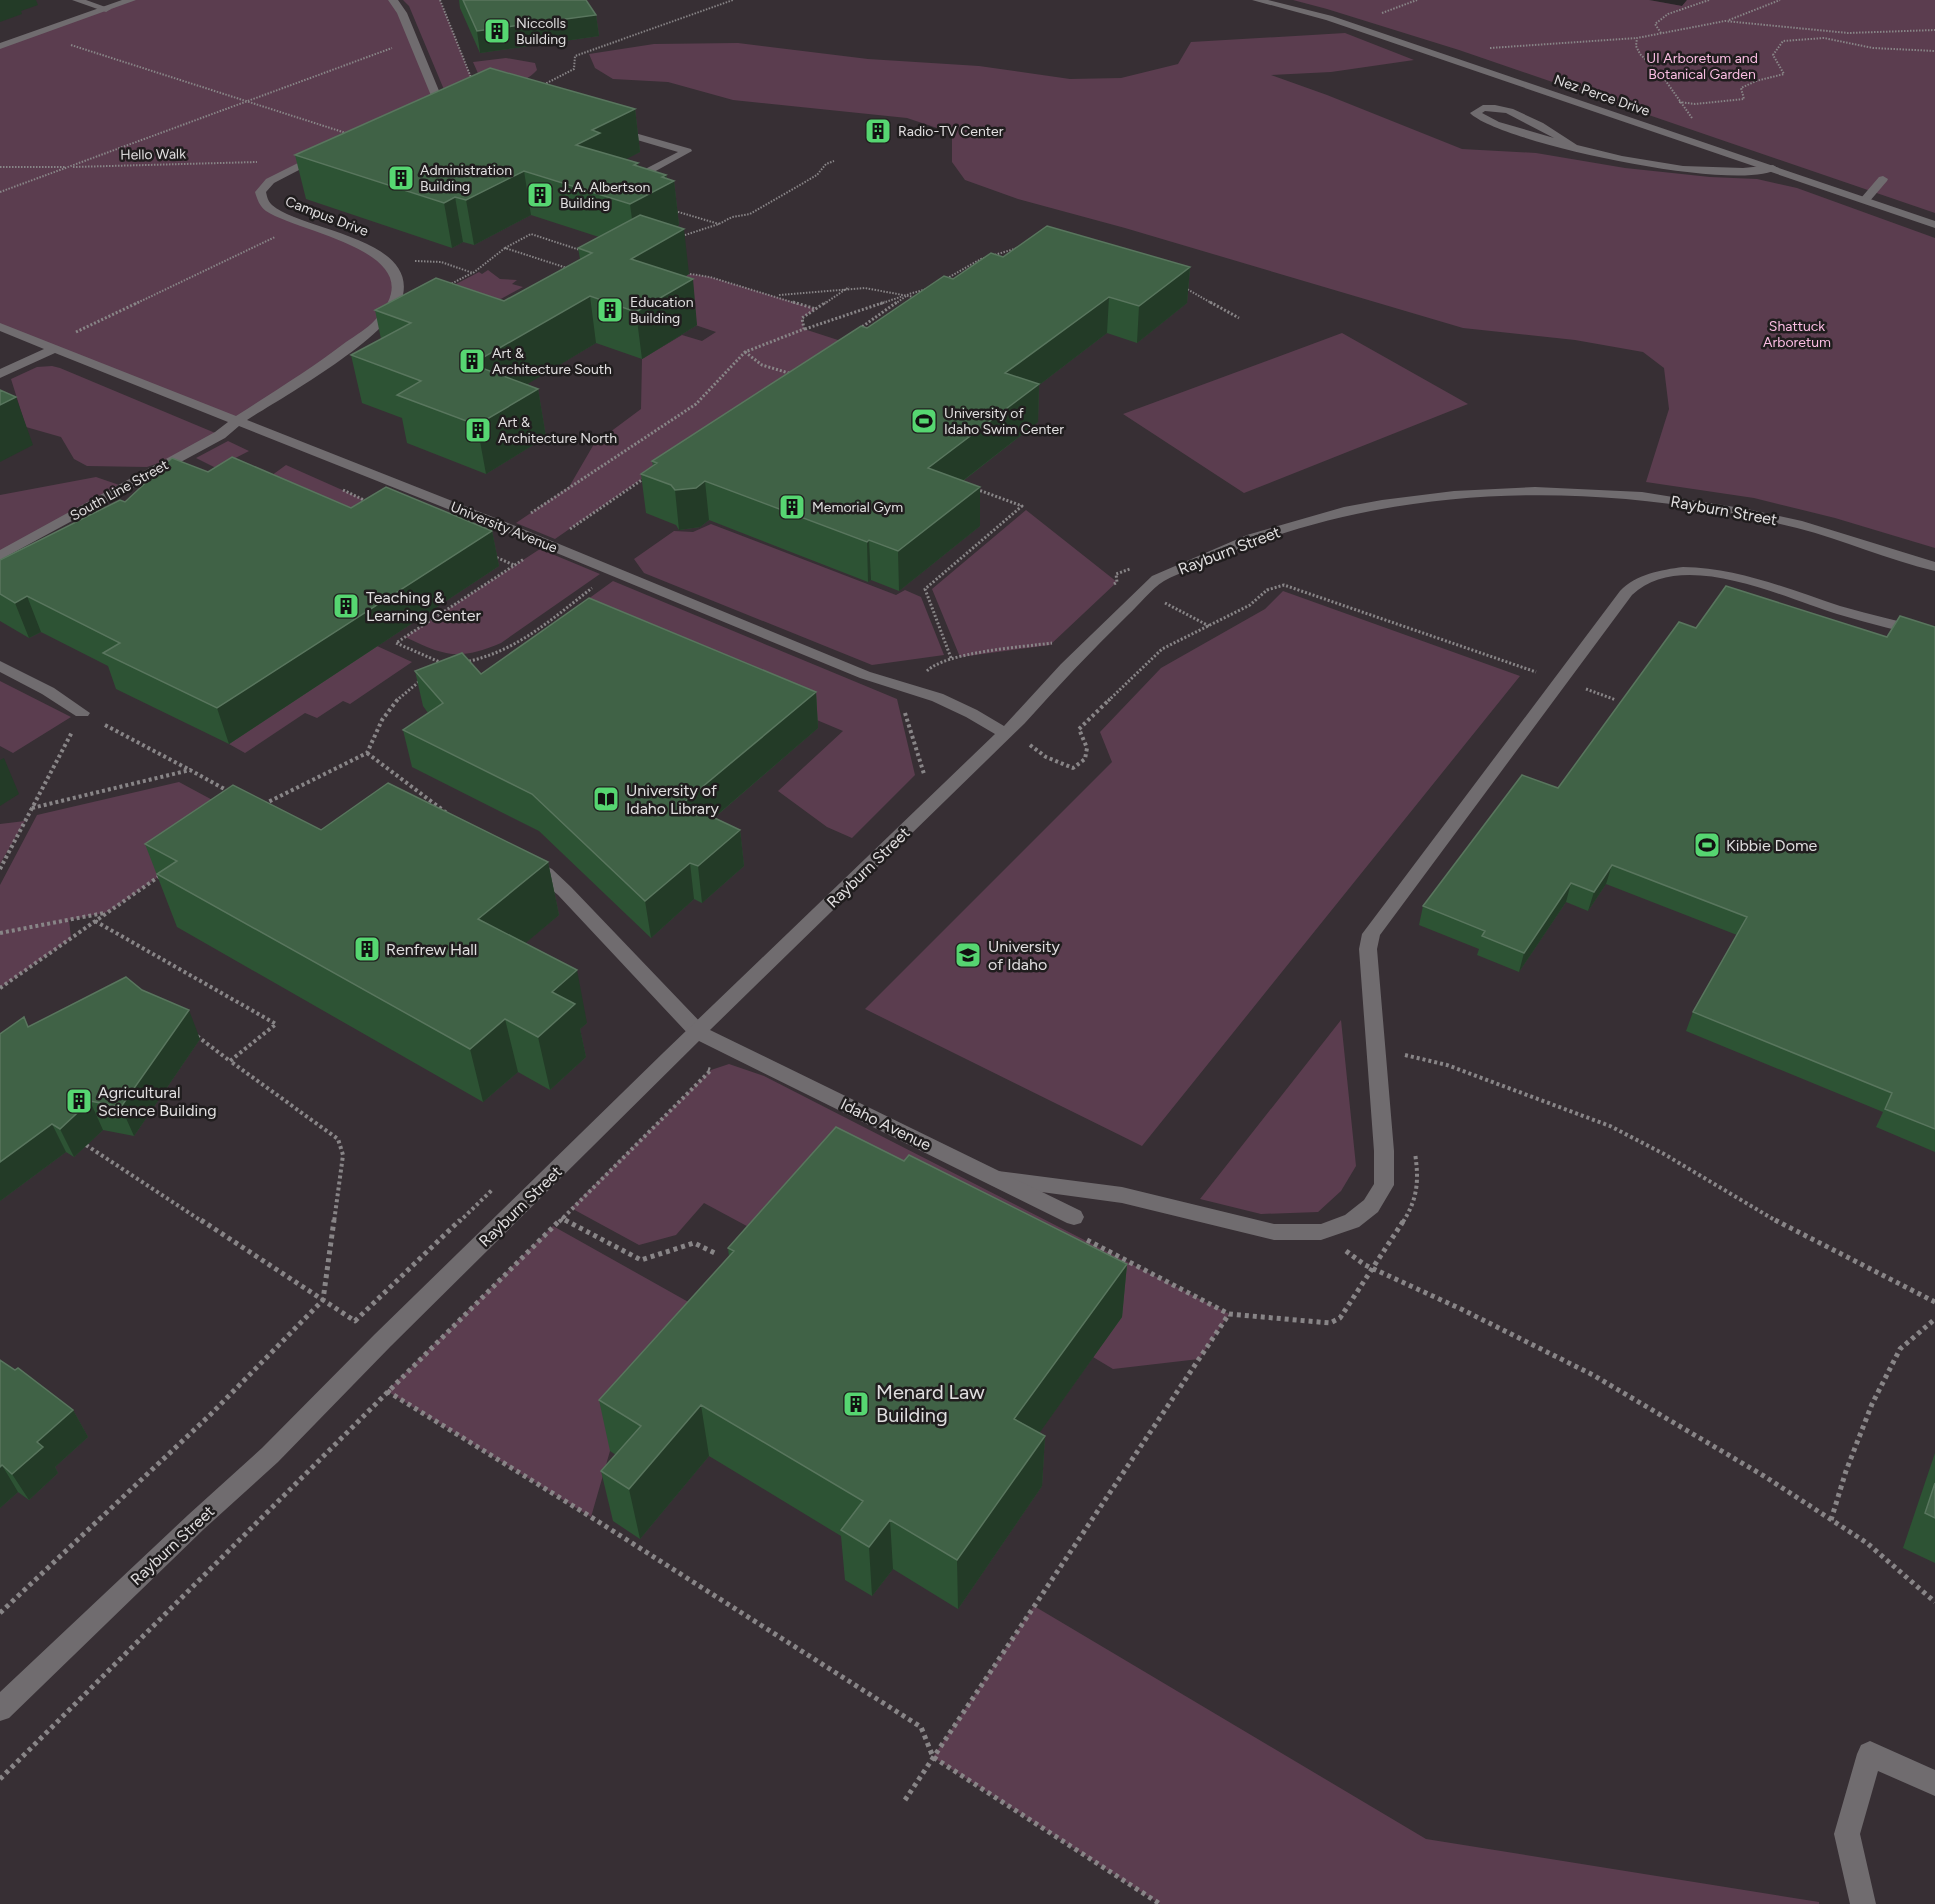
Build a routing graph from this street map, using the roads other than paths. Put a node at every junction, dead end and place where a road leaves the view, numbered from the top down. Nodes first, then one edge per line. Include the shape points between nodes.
1 (77, 0) edge
2 (131, 0) edge
3 (393, 0) edge
4 (1257, 0) edge
5 (106, 9) junction
6 (0, 46) edge
7 (437, 98) junction
8 (477, 99) edge
9 (413, 116) edge
10 (607, 128) edge
11 (361, 138) edge
12 (1573, 147) junction
13 (1773, 168) junction
14 (1883, 179) dead end
15 (630, 181) edge
16 (1865, 200) junction
17 (1935, 225) edge
18 (0, 327) edge
19 (53, 349) junction
20 (0, 374) edge
21 (236, 422) junction
22 (0, 556) edge
23 (1935, 567) edge
24 (1935, 635) edge
25 (0, 666) edge
26 (82, 713) road end
27 (1004, 734) junction
28 (516, 856) edge
29 (698, 1032) junction
30 (997, 1178) junction
31 (1074, 1217) dead end
32 (0, 1709) edge
33 (1935, 1783) edge
34 (1863, 1904) edge

1 - 5 street
2 - 5 street
3 - 7 street
4 - 13 street, Nez Perce Drive via 1329,18
5 - 6 street
7 - 8 street
7 - 9 street via 430,109
10 - 15 street via 687,151
11 - 21 street, Campus Drive via 270,181 260,192 266,206 280,215 368,248 392,267 396,296 382,320 342,352
12 - 12 street via 1484,119 1475,113 1487,105 1500,108 1558,134
12 - 13 street via 1689,170 1724,173
13 - 16 street, Nez Perce Drive
14 - 16 street
16 - 17 street, Nez Perce Drive
18 - 19 street, University Avenue
19 - 20 street
19 - 21 street, University Avenue
21 - 22 street, South Line Street via 220,435
21 - 27 street, University Avenue via 508,528 865,675 910,686 983,718
23 - 27 street, Rayburn Street via 1802,525 1642,496 1525,492 1382,504 1252,538 1157,579
24 - 30 street via 1730,576 1692,571 1661,575 1634,585 1371,934 1368,949 1384,1185 1371,1206 1352,1221 1321,1232 1274,1232 1122,1195
25 - 26 street
27 - 29 street, Rayburn Street
28 - 29 street, Idaho Avenue via 545,871
29 - 30 street, Idaho Avenue
29 - 32 street, Rayburn Street via 270,1455
30 - 31 street, Idaho Avenue
33 - 34 street via 1870,1754 1847,1834

